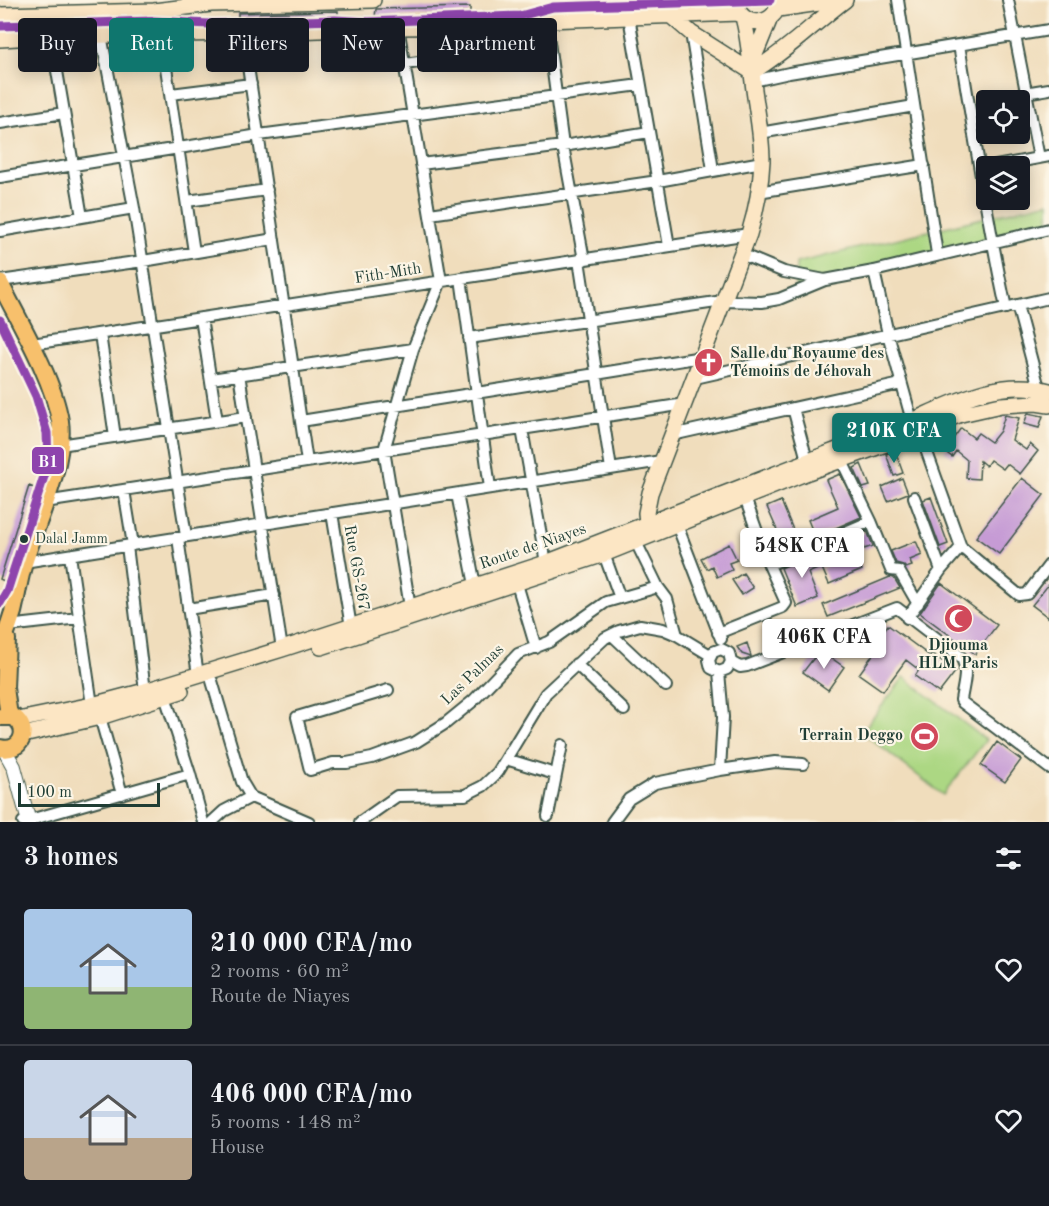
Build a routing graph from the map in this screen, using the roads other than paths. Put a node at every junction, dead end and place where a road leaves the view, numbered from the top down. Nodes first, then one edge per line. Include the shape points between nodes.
1 (373, 0) edge
2 (840, 0) edge
3 (845, 0) edge
4 (898, 0) edge
5 (1008, 0) edge
6 (333, 1) edge
7 (175, 4) edge
8 (96, 7) edge
9 (776, 9) edge
10 (739, 10) edge
11 (0, 15) edge
12 (670, 15) junction
13 (629, 17) junction
14 (557, 20) edge
15 (1049, 30) edge
16 (691, 33) junction
17 (97, 35) edge
18 (101, 35) junction
19 (109, 35) edge
20 (1015, 36) junction
21 (18, 38) edge
22 (0, 39) edge
23 (959, 45) junction
24 (907, 54) junction
25 (417, 62) edge
26 (405, 64) joint
27 (57, 72) edge
28 (167, 72) edge
29 (249, 72) edge
30 (552, 72) edge
31 (752, 73) junction
32 (251, 84) junction
33 (640, 85) junction
34 (1049, 89) edge
35 (1024, 90) edge
36 (1030, 92) edge
37 (171, 94) junction
38 (556, 96) junction
39 (915, 106) junction
40 (1030, 110) edge
41 (64, 113) junction
42 (413, 115) junction
43 (0, 123) edge
44 (649, 132) junction
45 (760, 133) junction
46 (258, 135) junction
47 (563, 146) junction
48 (179, 147) junction
49 (124, 156) junction
50 (981, 156) edge
51 (1044, 157) edge
52 (762, 162) junction
53 (73, 164) junction
54 (421, 164) junction
55 (924, 165) junction
56 (713, 170) junction
57 (0, 177) edge
58 (658, 181) junction
59 (267, 190) junction
60 (758, 192) junction
61 (572, 193) junction
62 (187, 201) junction
63 (135, 208) junction
64 (988, 210) edge
65 (430, 214) junction
66 (82, 217) junction
67 (1049, 229) edge
68 (0, 231) edge
69 (749, 234) junction
70 (274, 239) junction
71 (991, 242) junction
72 (669, 246) junction
73 (194, 252) junction
74 (741, 254) junction
75 (937, 254) junction
76 (581, 260) junction
77 (143, 261) junction
78 (874, 271) junction
79 (461, 278) junction
80 (825, 280) junction
81 (441, 281) junction
82 (0, 282) edge
83 (1049, 298) edge
84 (723, 301) junction
85 (284, 306) junction
86 (1011, 307) junction
87 (201, 318) junction
88 (588, 320) junction
89 (153, 326) junction
90 (100, 334) junction
91 (888, 334) junction
92 (470, 338) junction
93 (32, 344) junction
94 (413, 349) junction
95 (702, 357) junction
96 (293, 366) junction
97 (239, 374) junction
98 (596, 375) junction
99 (695, 378) junction
100 (211, 379) junction
101 (901, 384) junction
102 (1044, 390) edge
103 (477, 393) junction
104 (685, 404) junction
105 (397, 405) junction
106 (1049, 405) edge
107 (793, 408) junction
108 (246, 417) junction
109 (603, 417) junction
110 (217, 421) junction
111 (301, 421) junction
112 (915, 425) junction
113 (169, 429) junction
114 (522, 429) junction
115 (483, 435) junction
116 (672, 435) junction
117 (115, 437) junction
118 (60, 445) junction
119 (384, 450) junction
120 (841, 459) junction
121 (807, 460) junction
122 (661, 461) junction
123 (307, 462) junction
124 (611, 469) junction
125 (254, 470) junction
126 (177, 482) junction
127 (531, 482) junction
128 (490, 488) junction
129 (124, 490) junction
130 (457, 494) junction
131 (914, 497) dead end
132 (746, 498) junction
133 (45, 502) junction
134 (394, 504) junction
135 (332, 513) junction
136 (872, 521) junction
137 (263, 524) junction
138 (677, 525) junction
139 (644, 534) junction
140 (182, 537) junction
141 (130, 545) junction
142 (961, 547) junction
143 (604, 554) junction
144 (70, 555) junction
145 (24, 562) junction
146 (546, 563) junction
147 (770, 565) junction
148 (1049, 565) edge
149 (941, 570) junction
150 (517, 584) junction
151 (475, 585) junction
152 (658, 587) junction
153 (274, 596) junction
154 (620, 598) junction
155 (918, 604) junction
156 (411, 608) junction
157 (188, 609) junction
158 (79, 618) junction
159 (907, 618) junction
160 (8, 626) junction
161 (351, 627) junction
162 (718, 633) junction
163 (612, 635) junction
164 (677, 635) junction
165 (536, 648) junction
166 (282, 649) junction
167 (0, 651) edge
168 (726, 651) junction
169 (710, 655) junction
170 (732, 662) junction
171 (576, 664) junction
172 (719, 672) junction
173 (205, 678) junction
174 (666, 686) dead end
175 (388, 690) dead end
176 (145, 691) junction
177 (165, 696) junction
178 (624, 710) dead end
179 (96, 711) junction
180 (10, 733) edge
181 (562, 745) dead end
182 (506, 759) junction
183 (803, 764) dead end
184 (1049, 768) edge
185 (720, 770) junction
186 (190, 774) junction
187 (555, 774) junction
188 (122, 794) junction
189 (251, 796) junction
190 (548, 816) dead end
191 (293, 819) edge
192 (27, 821) edge
193 (203, 822) edge
194 (212, 822) edge
195 (309, 822) edge
196 (360, 822) edge
197 (612, 822) edge

1 - 6 main road
2 - 9 main road
3 - 31 main road via 790,47
4 - 24 street
5 - 20 street
6 - 7 main road
7 - 8 main road
8 - 11 main road
9 - 10 main road via 756,22
9 - 31 main road
10 - 12 main road
10 - 31 main road via 749,41
12 - 13 main road
12 - 16 main road
13 - 14 main road
13 - 33 street
15 - 20 street
16 - 31 main road
16 - 56 street
17 - 18 main road
18 - 19 main road
18 - 49 street
20 - 23 street
20 - 35 street
21 - 22 main road
23 - 24 street
23 - 50 street
24 - 31 street via 789,73
24 - 39 street
25 - 26 street
26 - 42 street
27 - 41 street
28 - 37 street
29 - 32 street
30 - 38 street
31 - 45 main road
32 - 37 street
32 - 46 street
33 - 38 street
33 - 44 street
34 - 36 street
37 - 48 street
38 - 42 street
38 - 47 street
39 - 45 street
39 - 55 street
40 - 51 street
41 - 43 street
41 - 53 street
42 - 46 street
42 - 54 street
44 - 47 street
44 - 58 street
45 - 52 main road
46 - 48 street
46 - 59 street
47 - 54 street
47 - 61 street
48 - 49 street
48 - 62 street
49 - 53 street
49 - 63 street
52 - 56 street
52 - 60 main road
53 - 57 street
53 - 66 street
54 - 65 street
55 - 60 street
55 - 75 street
56 - 58 street
58 - 61 street
58 - 72 street
59 - 62 street
59 - 70 street
60 - 69 main road
61 - 65 street
61 - 76 street
62 - 73 street
63 - 66 street
63 - 77 street
64 - 71 street
65 - 81 street
66 - 68 street
67 - 71 street
69 - 72 street, Fith-Mith
69 - 74 main road
70 - 73 street
70 - 85 street
71 - 75 street
71 - 86 street
72 - 76 street, Fith-Mith
73 - 77 street
74 - 80 street via 784,272
74 - 84 main road
75 - 78 street
76 - 79 street, Fith-Mith
76 - 88 street
77 - 82 street
77 - 89 street
78 - 80 street
78 - 91 street
79 - 81 street, Fith-Mith
79 - 92 street
80 - 84 street via 779,299
81 - 85 street, Fith-Mith
81 - 94 street
82 - 93 main road
83 - 86 street
84 - 88 street
84 - 95 main road
85 - 87 street, Fith-Mith
85 - 96 street
86 - 91 street
86 - 102 street
87 - 89 street, Fith-Mith
87 - 100 street
88 - 92 street
88 - 98 street
89 - 90 street, Fith-Mith
89 - 113 street
90 - 93 street, Fith-Mith
90 - 117 street
91 - 99 street
91 - 101 street
92 - 103 street
93 - 118 main road via 56,405
94 - 96 street
94 - 105 street
95 - 98 street
95 - 99 main road
96 - 97 street
96 - 111 street
97 - 100 street
97 - 108 street
98 - 103 street
98 - 109 street
99 - 104 main road
100 - 110 street
101 - 107 street
101 - 112 street
102 - 112 main road, Route de Niayes via 1003,389 963,397
103 - 105 street
103 - 115 street
104 - 109 street
104 - 116 main road
105 - 111 street
105 - 119 street
106 - 112 main road, Route de Niayes via 1001,405
107 - 116 street
107 - 121 street
108 - 110 street
108 - 125 street
109 - 114 street
109 - 124 street
110 - 113 street
111 - 123 street
112 - 120 main road, Route de Niayes
112 - 121 main road, Route de Niayes
112 - 142 street
113 - 117 street
113 - 126 street
114 - 115 street
114 - 127 street
115 - 119 street
115 - 128 street
116 - 122 main road
117 - 118 street
118 - 133 main road
119 - 123 street
119 - 134 street
120 - 132 main road, Route de Niayes
120 - 136 street
121 - 139 main road, Route de Niayes
122 - 124 street
122 - 139 main road via 648,501
123 - 125 street
124 - 127 street
125 - 126 street
125 - 137 street
126 - 129 street
126 - 140 street
127 - 128 street
127 - 146 street
128 - 130 street
129 - 133 street
129 - 141 street
130 - 134 street
130 - 151 street
131 - 149 street
132 - 138 main road, Route de Niayes
132 - 147 street
133 - 145 main road
134 - 135 street
134 - 156 street
135 - 137 street
135 - 161 street, Rue GS-267
136 - 147 street
136 - 155 street via 891,570 899,571
137 - 140 street
137 - 153 street
138 - 139 main road, Route de Niayes
138 - 162 street
139 - 143 main road, Route de Niayes
139 - 146 main road, Route de Niayes
139 - 152 street
140 - 141 street
140 - 157 street
141 - 144 street
141 - 176 street
142 - 148 street via 1019,595 1027,594
142 - 149 street
143 - 150 main road, Route de Niayes
143 - 154 street
144 - 145 street
144 - 158 street
145 - 160 main road
146 - 151 main road, Route de Niayes
147 - 162 street via 785,605
149 - 155 street
150 - 165 street
150 - 173 main road, Route de Niayes
151 - 156 main road, Route de Niayes
152 - 154 street
152 - 164 street via 667,599
153 - 157 street
153 - 166 street
154 - 165 street via 606,602
155 - 159 street
156 - 161 main road, Route de Niayes
157 - 173 street
158 - 160 street
158 - 179 street
159 - 170 street via 894,608 747,666
159 - 184 street via 965,663 963,703
160 - 167 main road
160 - 180 main road via 5,678
161 - 166 main road, Route de Niayes
162 - 168 street
163 - 164 street via 640,625
163 - 171 street
163 - 174 street
164 - 169 street
165 - 175 street, Las Palmas via 513,658 472,701 416,742 372,758 310,770 297,717
166 - 173 main road, Route de Niayes
168 - 169 street via 717,650
168 - 170 street
169 - 172 street via 711,668
170 - 172 street
171 - 178 street
171 - 182 street via 542,697
172 - 185 street via 723,717
173 - 176 main road, Route de Niayes
173 - 177 main road, Route de Niayes
173 - 189 street via 242,782
176 - 179 main road, Route de Niayes
177 - 179 main road, Route de Niayes
177 - 186 street
179 - 180 main road, Route de Niayes
179 - 188 street
180 - 192 street
181 - 187 street
182 - 187 street
182 - 196 street via 492,779 465,795 397,796
183 - 185 street via 774,762
185 - 197 street via 655,783 629,799
186 - 188 street
186 - 193 street
187 - 190 street
188 - 192 street
189 - 191 street
189 - 194 street
191 - 195 street

